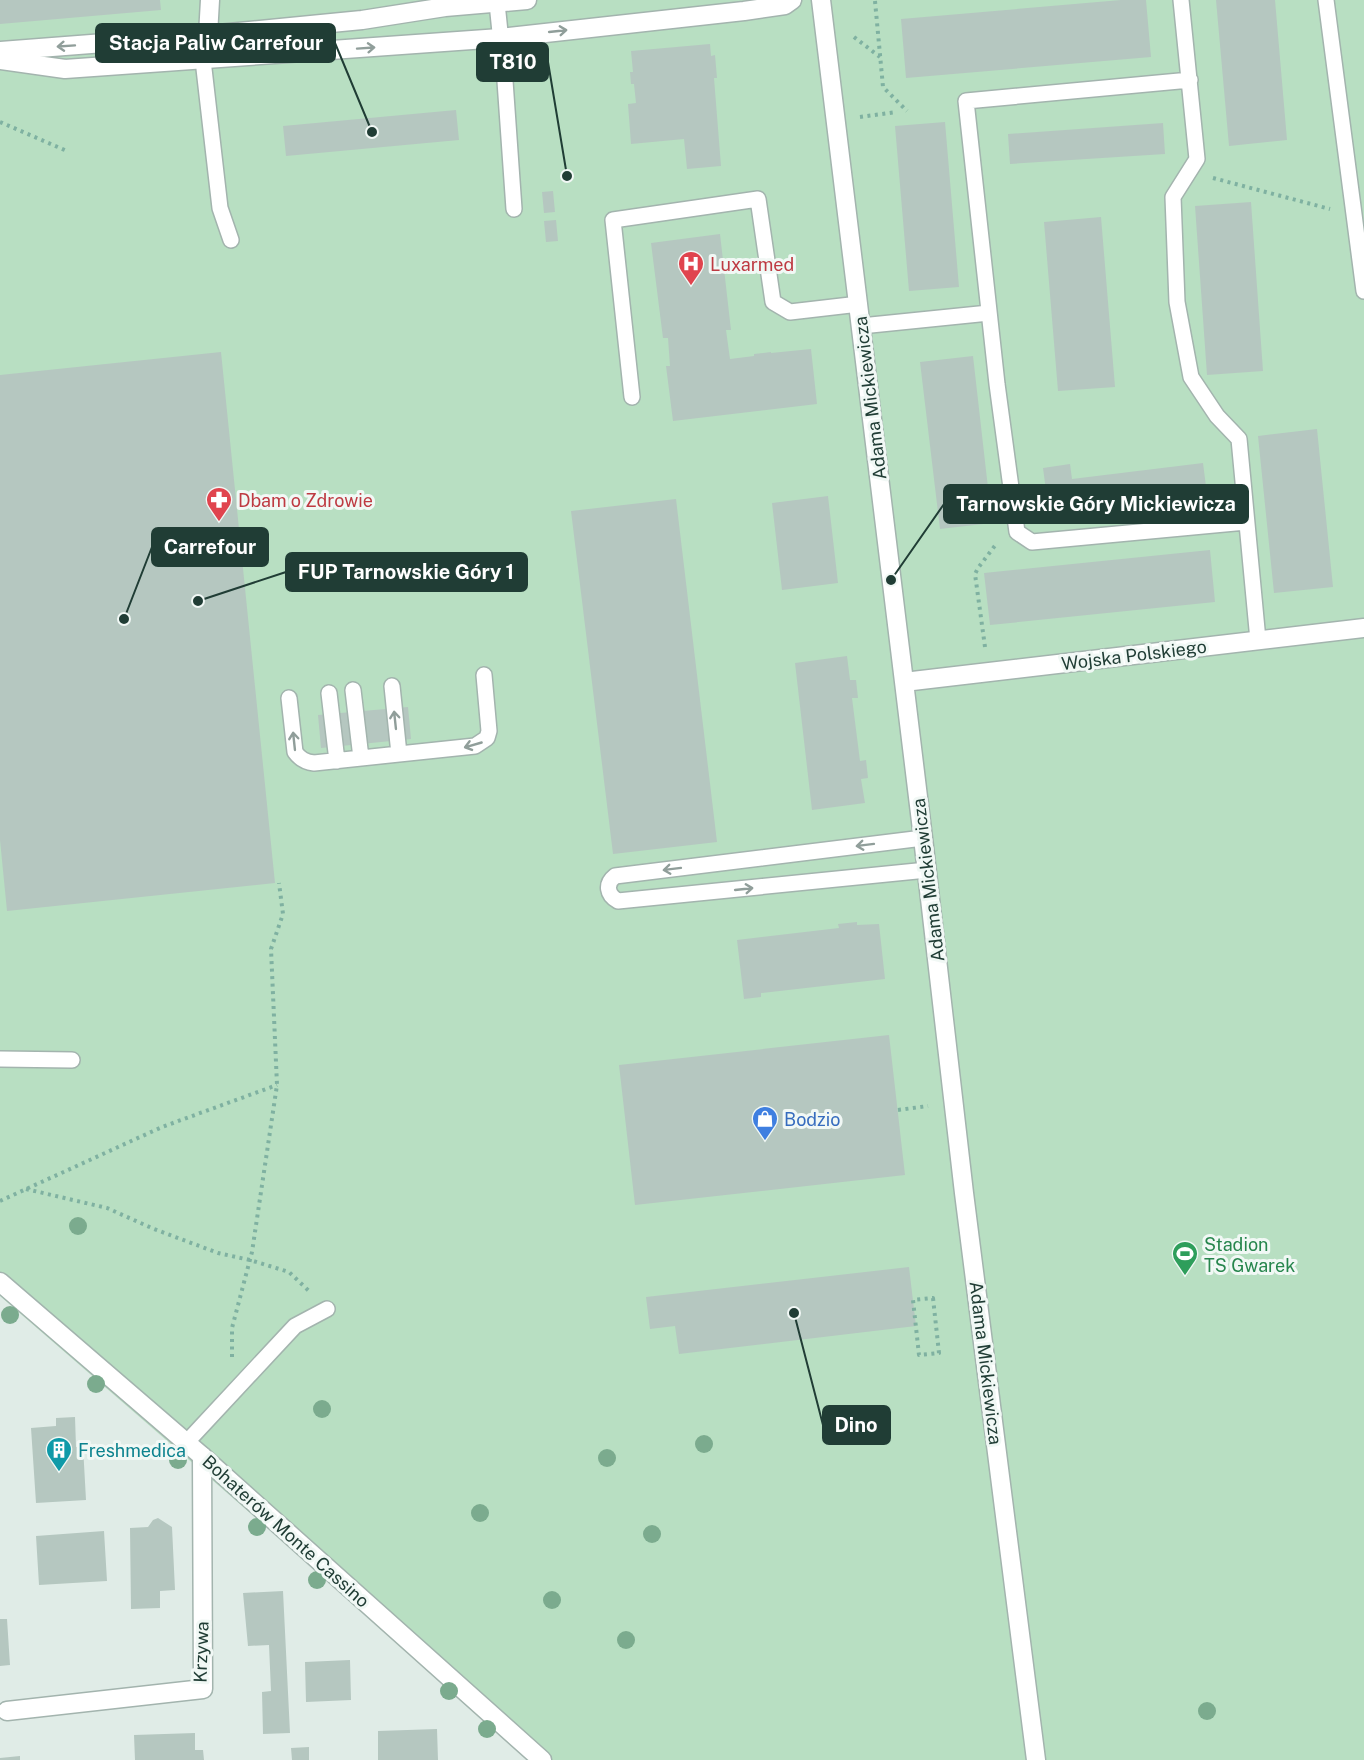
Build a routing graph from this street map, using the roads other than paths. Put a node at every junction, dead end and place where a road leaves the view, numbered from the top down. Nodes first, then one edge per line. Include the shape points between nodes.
1 (210, 0) edge
2 (527, 0) edge
3 (792, 0) edge
4 (821, 0) edge
5 (1181, 0) edge
6 (1326, 0) edge
7 (497, 3) junction
8 (208, 35) junction
9 (500, 38) junction
10 (0, 51) edge
11 (0, 60) edge
12 (203, 60) junction
13 (1190, 80) junction
14 (514, 209) dead end
15 (231, 240) dead end
16 (1362, 255) edge
17 (1364, 291) edge
18 (859, 304) junction
19 (989, 313) junction
20 (861, 326) junction
21 (632, 397) dead end
22 (1246, 522) junction
23 (1364, 628) edge
24 (1258, 640) junction
25 (484, 675) dead end
26 (904, 682) junction
27 (392, 686) dead end
28 (353, 690) dead end
29 (329, 693) dead end
30 (289, 698) dead end
31 (399, 754) junction
32 (361, 758) junction
33 (337, 761) junction
34 (923, 838) junction
35 (927, 870) junction
36 (0, 1059) edge
37 (72, 1060) dead end
38 (0, 1282) edge
39 (327, 1309) road end
40 (186, 1443) junction
41 (202, 1456) junction
42 (7, 1711) dead end
43 (542, 1760) edge
44 (1036, 1760) edge

1 - 8 street
2 - 7 street
9 -> 3 street via 744,11 784,5
4 - 18 street, Adama Mickiewicza
5 - 13 lane
6 - 16 lane
7 - 8 street
7 - 9 lane
8 -> 10 street
8 - 12 street
12 -> 9 street
9 - 14 lane
11 - 12 street via 65,69
12 - 15 lane via 220,208
13 - 19 lane via 966,101
13 - 22 lane via 1197,159 1173,197 1177,302 1191,376 1217,416 1239,439
16 - 17 lane
18 - 20 street, Adama Mickiewicza
18 - 21 lane via 790,312 773,302 758,199 613,219
19 - 20 lane
19 - 22 lane via 1017,532 1032,542
20 - 26 street, Adama Mickiewicza
22 - 24 lane
23 - 24 street, Wojska Polskiego
24 - 26 street, Wojska Polskiego
25 -> 31 lane via 489,731 483,743
26 - 34 street, Adama Mickiewicza
31 -> 27 lane
28 - 32 lane
29 - 33 lane
33 -> 30 lane via 314,764 298,756
31 - 32 lane
32 - 33 lane
34 - 35 street, Adama Mickiewicza
34 -> 35 lane via 615,876 608,890 618,901
35 - 44 street, Adama Mickiewicza
36 - 37 lane
38 - 40 street, Bohaterów Monte Cassino
39 - 40 lane via 295,1326
40 - 41 street, Bohaterów Monte Cassino
41 - 42 street, Krzywa via 203,1689
41 - 43 street, Bohaterów Monte Cassino

